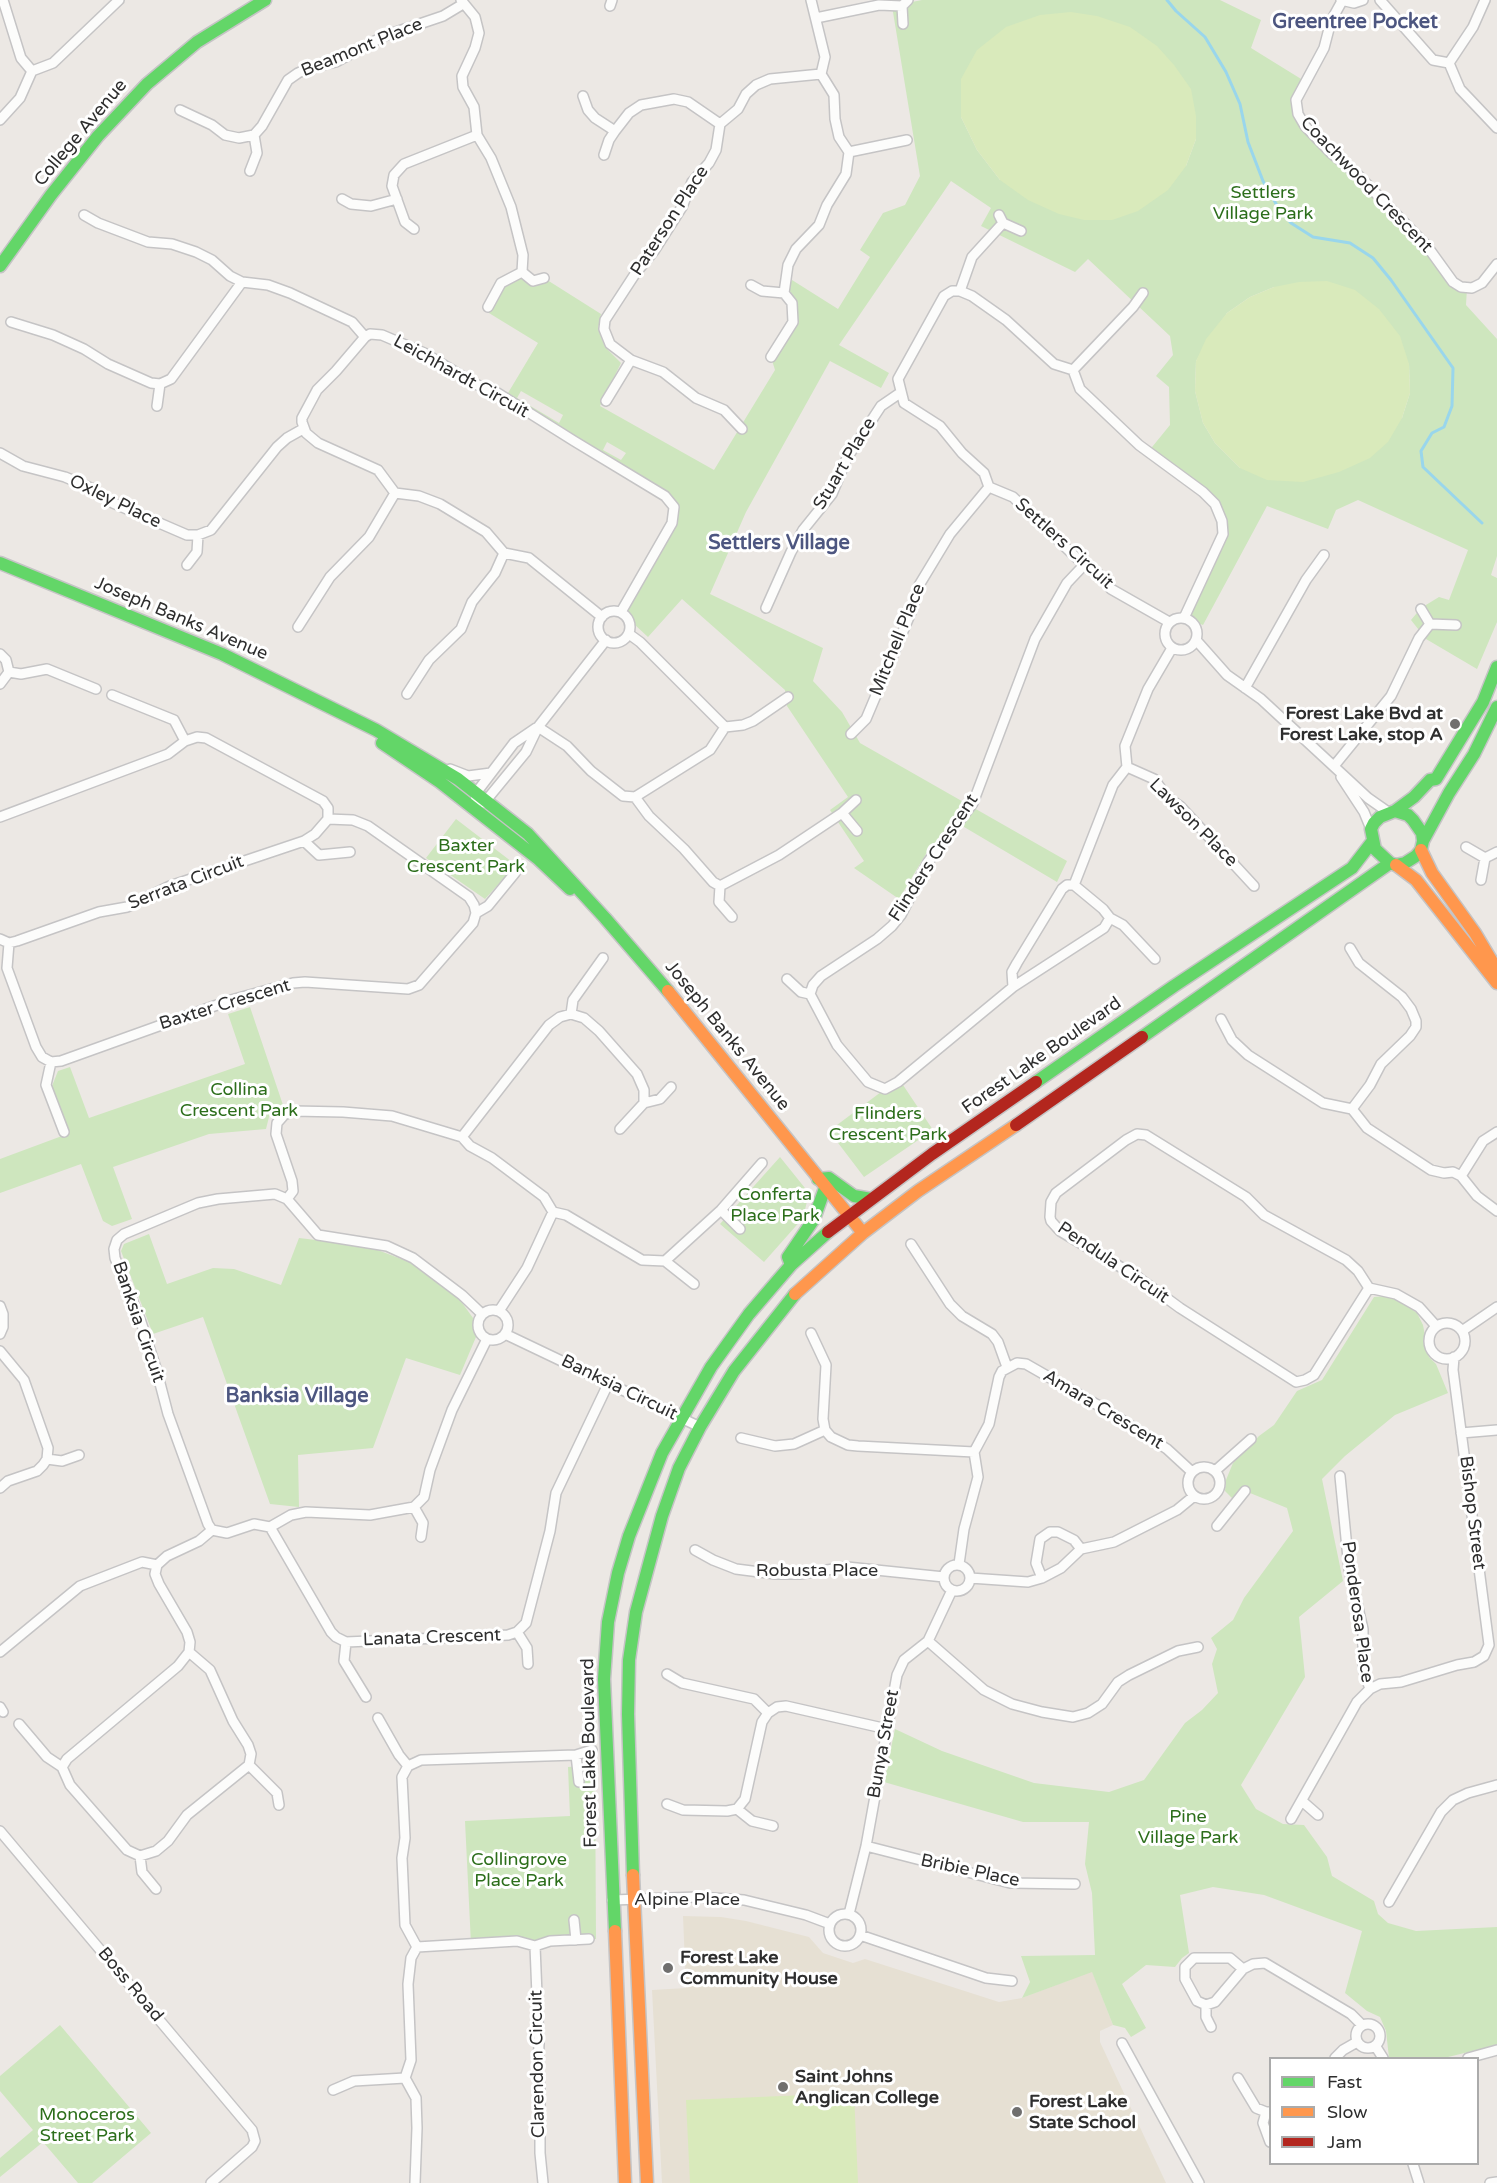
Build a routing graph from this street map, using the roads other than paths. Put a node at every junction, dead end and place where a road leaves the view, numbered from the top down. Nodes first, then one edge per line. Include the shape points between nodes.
1 (3, 0) edge
2 (119, 0) edge
3 (265, 0) edge
4 (811, 0) edge
5 (1342, 0) edge
6 (1363, 0) edge
7 (1380, 0) edge
8 (1485, 0) edge
9 (462, 2) edge
10 (905, 3) edge
11 (816, 18) junction
12 (903, 24) dead end
13 (1449, 63) junction
14 (32, 71) junction
15 (821, 74) junction
16 (583, 96) dead end
17 (180, 110) dead end
18 (0, 120) edge
19 (720, 124) junction
20 (1497, 128) edge
21 (615, 131) junction
22 (254, 135) junction
23 (477, 135) junction
24 (907, 140) dead end
25 (849, 152) junction
26 (604, 155) dead end
27 (250, 171) dead end
28 (342, 199) dead end
29 (397, 199) junction
30 (84, 215) dead end
31 (414, 229) dead end
32 (1022, 231) dead end
33 (1497, 264) edge
34 (0, 266) edge
35 (522, 272) junction
36 (543, 278) dead end
37 (242, 282) junction
38 (752, 285) dead end
39 (960, 291) junction
40 (784, 293) junction
41 (1143, 293) dead end
42 (488, 307) dead end
43 (11, 322) dead end
44 (365, 337) junction
45 (771, 357) dead end
46 (631, 360) junction
47 (1073, 370) junction
48 (160, 384) junction
49 (900, 393) junction
50 (606, 401) dead end
51 (157, 406) dead end
52 (303, 429) junction
53 (742, 429) dead end
54 (0, 453) edge
55 (989, 487) junction
56 (395, 493) junction
57 (198, 535) junction
58 (504, 554) junction
59 (1324, 555) dead end
60 (0, 563) edge
61 (187, 565) dead end
62 (1084, 565) junction
63 (766, 608) dead end
64 (1421, 609) dead end
65 (621, 612) junction
66 (602, 617) junction
67 (1184, 618) junction
68 (1169, 622) junction
69 (1430, 624) junction
70 (1456, 625) dead end
71 (298, 627) dead end
72 (629, 634) junction
73 (606, 640) junction
74 (1196, 640) junction
75 (1172, 648) junction
76 (0, 654) edge
77 (1497, 667) edge
78 (9, 672) junction
79 (0, 684) edge
80 (1245, 687) junction
81 (96, 689) dead end
82 (407, 694) dead end
83 (112, 695) dead end
84 (788, 697) dead end
85 (1497, 706) edge
86 (345, 716) junction
87 (538, 727) junction
88 (725, 727) junction
89 (851, 734) dead end
90 (186, 741) junction
91 (420, 758) junction
92 (1334, 766) junction
93 (1127, 767) junction
94 (491, 773) junction
95 (476, 793) junction
96 (635, 797) junction
97 (856, 800) dead end
98 (487, 801) junction
99 (475, 810) junction
100 (1391, 811) junction
101 (842, 813) junction
102 (0, 817) edge
103 (328, 819) junction
104 (857, 831) dead end
105 (1372, 836) junction
106 (304, 841) junction
107 (1422, 846) junction
108 (1466, 847) dead end
109 (350, 852) dead end
110 (1497, 852) edge
111 (1485, 858) junction
112 (1393, 864) junction
113 (515, 873) dead end
114 (1481, 880) dead end
115 (1074, 885) junction
116 (720, 886) junction
117 (1254, 886) dead end
118 (476, 913) junction
119 (732, 917) dead end
120 (605, 918) junction
121 (1110, 918) junction
122 (4, 941) edge
123 (1350, 948) dead end
124 (603, 958) dead end
125 (1155, 959) dead end
126 (1497, 970) edge
127 (787, 979) dead end
128 (1497, 983) edge
129 (1012, 987) junction
130 (810, 994) junction
131 (571, 1014) junction
132 (1221, 1019) dead end
133 (51, 1062) junction
134 (671, 1087) dead end
135 (644, 1103) junction
136 (1352, 1109) junction
137 (620, 1129) dead end
138 (64, 1132) dead end
139 (1497, 1132) edge
140 (462, 1137) junction
141 (762, 1163) dead end
142 (1461, 1176) junction
143 (822, 1183) junction
144 (287, 1199) junction
145 (871, 1199) junction
146 (721, 1210) junction
147 (1497, 1211) edge
148 (553, 1212) junction
149 (848, 1216) junction
150 (740, 1229) dead end
151 (863, 1233) junction
152 (910, 1244) dead end
153 (665, 1262) junction
154 (791, 1265) junction
155 (694, 1284) dead end
156 (1369, 1288) junction
157 (0, 1306) edge
158 (1497, 1307) edge
159 (499, 1311) junction
160 (482, 1314) junction
161 (1436, 1326) junction
162 (1462, 1331) junction
163 (811, 1333) dead end
164 (0, 1334) edge
165 (505, 1334) junction
166 (487, 1339) junction
167 (0, 1351) edge
168 (1454, 1357) junction
169 (1008, 1367) junction
170 (609, 1382) junction
171 (681, 1418) junction
172 (700, 1427) junction
173 (825, 1430) junction
174 (1497, 1430) edge
175 (1461, 1433) junction
176 (741, 1438) dead end
177 (1251, 1439) dead end
178 (974, 1452) junction
179 (79, 1455) dead end
180 (47, 1459) junction
181 (1215, 1471) junction
182 (1192, 1472) junction
183 (1340, 1476) dead end
184 (0, 1488) edge
185 (1245, 1491) dead end
186 (1194, 1496) junction
187 (1213, 1497) junction
188 (414, 1507) junction
189 (1229, 1511) junction
190 (1217, 1526) dead end
191 (270, 1527) junction
192 (212, 1530) junction
193 (421, 1537) dead end
194 (1081, 1549) junction
195 (695, 1550) dead end
196 (959, 1564) junction
197 (157, 1565) junction
198 (944, 1576) junction
199 (970, 1578) junction
200 (1041, 1578) junction
201 (952, 1590) junction
202 (518, 1632) junction
203 (927, 1641) junction
204 (346, 1642) junction
205 (1493, 1645) edge
206 (1198, 1647) dead end
207 (0, 1652) edge
208 (189, 1652) junction
209 (528, 1664) dead end
210 (668, 1674) dead end
211 (1370, 1689) junction
212 (366, 1697) dead end
213 (768, 1713) junction
214 (378, 1718) dead end
215 (19, 1724) dead end
216 (887, 1729) junction
217 (592, 1750) dead end
218 (576, 1755) junction
219 (249, 1766) junction
220 (408, 1766) junction
221 (63, 1767) junction
222 (579, 1782) dead end
223 (1497, 1785) edge
224 (1302, 1801) junction
225 (667, 1804) dead end
226 (279, 1805) dead end
227 (737, 1809) junction
228 (1318, 1815) dead end
229 (1291, 1819) dead end
230 (773, 1827) dead end
231 (0, 1831) edge
232 (866, 1846) junction
233 (140, 1856) junction
234 (1075, 1884) dead end
235 (156, 1889) dead end
236 (633, 1899) junction
237 (612, 1900) junction
238 (1389, 1902) dead end
239 (849, 1914) junction
240 (574, 1920) dead end
241 (830, 1924) junction
242 (860, 1935) junction
243 (589, 1939) dead end
244 (576, 1940) junction
245 (535, 1946) junction
246 (417, 1947) junction
247 (1243, 1969) junction
248 (1012, 1981) dead end
249 (1206, 2005) junction
250 (1362, 2025) junction
251 (1211, 2027) dead end
252 (1357, 2042) junction
253 (1122, 2043) dead end
254 (1376, 2047) junction
255 (1497, 2050) edge
256 (1336, 2057) edge
257 (1382, 2057) edge
258 (1472, 2057) edge
259 (405, 2078) junction
260 (1238, 2078) dead end
261 (333, 2090) dead end
262 (1268, 2112) edge
263 (1269, 2139) edge
264 (1414, 2165) edge
265 (1497, 2182) edge
266 (211, 2183) edge
267 (415, 2183) edge
268 (543, 2183) edge
269 (625, 2183) edge
270 (647, 2183) edge
271 (1199, 2183) edge
272 (1419, 2183) edge
273 (1490, 2183) edge

1 - 14 street via 21,58
2 - 14 street via 53,63
3 - 34 main road, College Avenue via 197,42 147,84 98,136
4 - 11 street
5 - 6 street
5 - 33 street, Coachwood Crescent via 1324,48 1296,100 1305,126 1427,246 1453,282 1472,288
7 - 13 street via 1433,60
8 - 13 street
9 - 22 street, Beamont Place via 432,21 384,36 336,62 298,73 288,80
9 - 23 street via 475,17 479,33 462,76 463,87 474,107
10 - 11 street
10 - 12 street
11 - 15 street via 825,57
13 - 20 street via 1460,89
14 - 18 street via 20,98
15 - 19 street via 770,79 756,85 738,109
15 - 25 street via 834,95 839,137
16 - 21 street via 595,118
17 - 22 street via 225,135
19 - 21 street via 688,102 674,99 641,105
19 - 46 street, Paterson Place via 716,150 709,163 692,182 660,242 605,320 610,344
21 - 26 street
22 - 27 street via 257,153
23 - 29 street via 404,164 394,175 392,186
23 - 35 street via 511,207 523,255
24 - 25 street
25 - 40 street via 846,174 819,225 796,249 788,266
28 - 29 street via 371,206
29 - 31 street via 405,222
30 - 37 street via 148,242 196,252
32 - 39 street via 1001,219 972,257
35 - 36 street via 533,281
35 - 42 street via 501,283
37 - 44 street via 290,292 352,322
37 - 48 street via 171,379
38 - 40 street via 762,291
39 - 47 street via 1006,320 1054,364
39 - 49 street via 944,296 898,379
40 - 45 street via 792,303 793,322
41 - 47 street
43 - 48 street via 53,335 108,364
44 - 52 street via 316,390 302,418
44 - 65 street, Leichhardt Circuit via 381,334 424,353 496,392 665,496 674,507 672,523
46 - 50 street
46 - 53 street, Paterson Place via 663,372 696,398 724,410
47 - 67 street via 1080,389 1139,445 1215,504 1223,534
48 - 51 street
49 - 55 street via 904,403 940,426 984,473
49 - 63 street, Stuart Place via 880,406 847,458 832,494 791,552
52 - 56 street via 318,443 378,470
52 - 57 street via 277,447 211,530
54 - 57 street, Oxley Place via 23,466 91,488 113,503 187,535
55 - 62 street, Settlers Circuit via 1013,497
55 - 89 street, Mitchell Place via 950,534 918,587 866,718
56 - 58 street via 440,504 486,532
56 - 71 street via 369,537 330,577
57 - 61 street via 197,552
58 - 66 street via 529,558
58 - 82 street via 495,573 472,602 461,628 429,660
59 - 80 street
60 - 86 main road, Joseph Banks Avenue via 222,654
62 - 68 street, Settlers Circuit via 1112,589
62 - 130 street, Flinders Crescent via 1067,583 1035,639 973,803 928,862 892,926 821,976
64 - 69 street
65 - 66 street via 610,611
65 - 72 street via 629,621
66 - 73 street via 599,632
67 - 68 street
67 - 74 street via 1195,626
68 - 75 street via 1164,635
69 - 70 street
69 - 92 street via 1390,696
72 - 73 street via 614,643
72 - 88 street
73 - 87 street
74 - 75 street via 1184,650
74 - 80 street via 1227,675
75 - 93 street via 1148,689 1125,746
76 - 78 street
77 - 100 main road via 1483,702 1436,779
78 - 79 street
78 - 81 street via 46,669
80 - 92 street
83 - 90 street via 174,720
84 - 88 street via 753,721
85 - 107 main road
86 - 91 main road, Joseph Banks Avenue
86 - 99 main road, Joseph Banks Avenue
87 - 94 street via 514,743
87 - 96 street via 567,746 608,786 623,796
87 - 98 street via 526,752
88 - 96 street via 710,750
90 - 102 street via 168,754
90 - 103 street via 206,738 322,801 328,808
91 - 94 street via 468,776
91 - 95 main road, Joseph Banks Avenue
92 - 100 street via 1368,798
92 - 105 street via 1364,812
93 - 115 street via 1113,785
93 - 117 street, Lawson Place via 1154,779
94 - 95 street
95 - 98 main road, Joseph Banks Avenue
95 - 99 street
96 - 116 street
97 - 101 street
98 - 99 street
98 - 120 main road, Joseph Banks Avenue via 528,834
99 - 120 main road, Joseph Banks Avenue
100 - 105 main road via 1380,817
100 - 107 main road via 1413,820 1422,833
101 - 104 street
101 - 116 street via 779,855
103 - 106 street, Serrata Circuit
103 - 118 street via 353,820 368,826 469,897
105 - 112 main road via 1375,849
105 - 145 main road, Forest Lake Boulevard via 1352,868 1182,981
106 - 109 street via 319,855
106 - 122 street, Serrata Circuit via 170,886 128,907
107 - 112 main road via 1411,860
107 - 126 main road via 1432,873
108 - 111 street
110 - 111 street
111 - 114 street
112 - 128 main road via 1416,880
112 - 151 main road via 1365,879
113 - 118 street, Baxter Crescent via 488,906
115 - 121 street
115 - 129 street via 1062,889 1022,953 1012,972
116 - 119 street via 719,902
118 - 133 street, Baxter Crescent via 473,922 419,985 408,989 293,983 231,1000
120 - 143 main road, Joseph Banks Avenue via 681,1006
121 - 125 street via 1123,925
121 - 129 street via 1104,928
122 - 133 street via 7,968 36,1047
123 - 136 street via 1359,963 1402,997 1416,1021 1410,1036 1381,1064
124 - 131 street via 573,1000
127 - 130 street via 801,992
129 - 130 street via 885,1089 868,1082 837,1045
131 - 135 street via 584,1018 599,1031 637,1074 644,1090
131 - 140 street via 549,1024
132 - 136 street via 1236,1046 1248,1055 1323,1103
133 - 138 street via 46,1085
134 - 135 street via 660,1099
135 - 137 street
136 - 142 street via 1367,1128 1431,1170
139 - 142 street via 1483,1141
140 - 144 street via 392,1116 293,1111 277,1123 276,1134 292,1181 293,1191
140 - 148 street via 544,1197
141 - 146 street
142 - 147 street via 1477,1196
143 - 145 main road via 829,1178 854,1196
143 - 149 main road, Joseph Banks Avenue
143 - 154 main road via 814,1219 788,1257
144 - 160 street via 318,1235 387,1246 413,1258
144 - 192 street, Banksia Circuit via 275,1194 198,1203 124,1233 114,1249 168,1414
145 - 149 main road, Forest Lake Boulevard
146 - 150 street
146 - 153 street
148 - 153 street via 566,1215 642,1260
148 - 159 street via 527,1268
149 - 151 main road, Joseph Banks Avenue
149 - 154 main road, Forest Lake Boulevard
151 - 172 main road via 795,1294 734,1371
152 - 169 street via 950,1304 992,1334
153 - 155 street
154 - 171 main road, Forest Lake Boulevard via 748,1314
156 - 156 street, Pendula Circuit via 1346,1260 1264,1215 1246,1197 1146,1135 1137,1134 1126,1140 1056,1193 1050,1209 1051,1221 1060,1231 1296,1382 1314,1375
156 - 161 street via 1411,1302
157 - 164 street
158 - 162 street
159 - 160 street
159 - 165 street via 506,1318
160 - 166 street via 478,1327
161 - 162 street via 1450,1323
161 - 168 street via 1430,1337 1431,1350 1442,1358
162 - 168 street via 1465,1343
163 - 173 street via 826,1365
165 - 166 street via 497,1340
165 - 170 street, Banksia Circuit
166 - 188 street via 452,1410 424,1497
167 - 180 street via 24,1380 48,1448
168 - 175 street, Bishop Street
169 - 178 street via 999,1377 989,1424
169 - 182 street, Amara Crescent via 1026,1364 1077,1393 1167,1449
170 - 171 street, Banksia Circuit
170 - 202 street, Lanata Crescent via 556,1493 526,1623
171 - 172 street, Banksia Circuit
171 - 237 main road, Forest Lake Boulevard via 632,1527 609,1623 604,1679
172 - 236 main road via 679,1468 662,1516 636,1612 629,1660
173 - 176 street via 784,1446
173 - 178 street via 848,1445
174 - 175 street
175 - 205 street, Bishop Street via 1475,1552
177 - 181 street
178 - 196 street via 978,1477
179 - 180 street via 62,1461
180 - 184 street via 37,1471 8,1481
181 - 182 street via 1204,1467
181 - 187 street via 1221,1485
182 - 186 street via 1189,1487
183 - 211 street, Ponderosa Place via 1349,1569 1363,1629 1363,1668
185 - 189 street
186 - 187 street
186 - 194 street via 1177,1510 1114,1542
187 - 189 street
188 - 191 street via 370,1515 306,1512
188 - 193 street via 423,1523
189 - 190 street
191 - 192 street via 254,1524 227,1533
191 - 204 street, Lanata Crescent via 331,1632
192 - 197 street
194 - 200 street via 1061,1568
194 - 200 street via 1074,1540 1058,1532 1040,1539 1036,1563
195 - 198 street, Robusta Place via 736,1569 775,1574 846,1567
196 - 198 street via 949,1567
196 - 199 street via 967,1569
197 - 207 street via 142,1562 80,1586
197 - 208 street via 155,1575 187,1632
198 - 201 street
199 - 200 street via 1028,1582
199 - 201 street via 962,1590
201 - 203 street, Bunya Street
202 - 204 street, Lanata Crescent
202 - 209 street, Lanata Crescent via 527,1648
203 - 206 street via 984,1690 1012,1704 1072,1717 1102,1704 1118,1682 1129,1675 1178,1651
203 - 216 street, Bunya Street via 904,1660 897,1675
204 - 212 street, Lanata Crescent via 344,1661
205 - 211 street, Bishop Street via 1474,1662
208 - 219 street via 210,1670 248,1745
208 - 221 street via 178,1666 67,1759
210 - 213 street via 682,1683 754,1699
211 - 224 street, Ponderosa Place via 1357,1702
213 - 216 street via 786,1706
213 - 227 street via 762,1722 745,1799
214 - 220 street
215 - 221 street via 47,1757
216 - 232 street, Bunya Street
217 - 218 street
218 - 220 street via 421,1760
218 - 222 street
219 - 226 street via 277,1793
219 - 233 street via 187,1815 156,1851
220 - 246 street via 402,1777 405,1925
221 - 233 street via 70,1785 127,1850
223 - 238 street via 1452,1800 1441,1812
224 - 228 street
224 - 229 street, Ponderosa Place
225 - 227 street via 683,1810
227 - 230 street via 752,1821
231 - 266 street, Boss Road via 252,2130 255,2141 247,2152
232 - 234 street, Bribie Place via 1010,1883
232 - 239 street, Bunya Street
233 - 235 street via 142,1872
236 - 237 street, Alpine Place
236 - 241 street, Alpine Place via 744,1900
236 - 270 main road
237 - 269 main road, Forest Lake Boulevard
239 - 241 street via 838,1916
239 - 242 street via 858,1921
240 - 244 street
241 - 242 street via 830,1935 839,1944 850,1945
242 - 248 street via 986,1978
243 - 244 street
244 - 245 street
245 - 246 street via 517,1941
245 - 268 street, Clarendon Circuit
246 - 259 street via 409,1975 411,2060
247 - 249 street via 1215,2002
247 - 249 street via 1230,1958 1194,1958 1185,1967 1185,1979 1197,2001
247 - 250 street via 1265,1962 1351,2014
249 - 251 street
250 - 252 street
250 - 254 street via 1371,2024 1378,2029 1381,2038
252 - 254 street via 1366,2049
252 - 256 street
253 - 271 street
254 - 257 street
255 - 258 street
259 - 261 street via 354,2081
259 - 267 street via 416,2098
260 - 262 street via 1256,2108
262 - 263 street via 1263,2123
264 - 272 street
265 - 273 street

